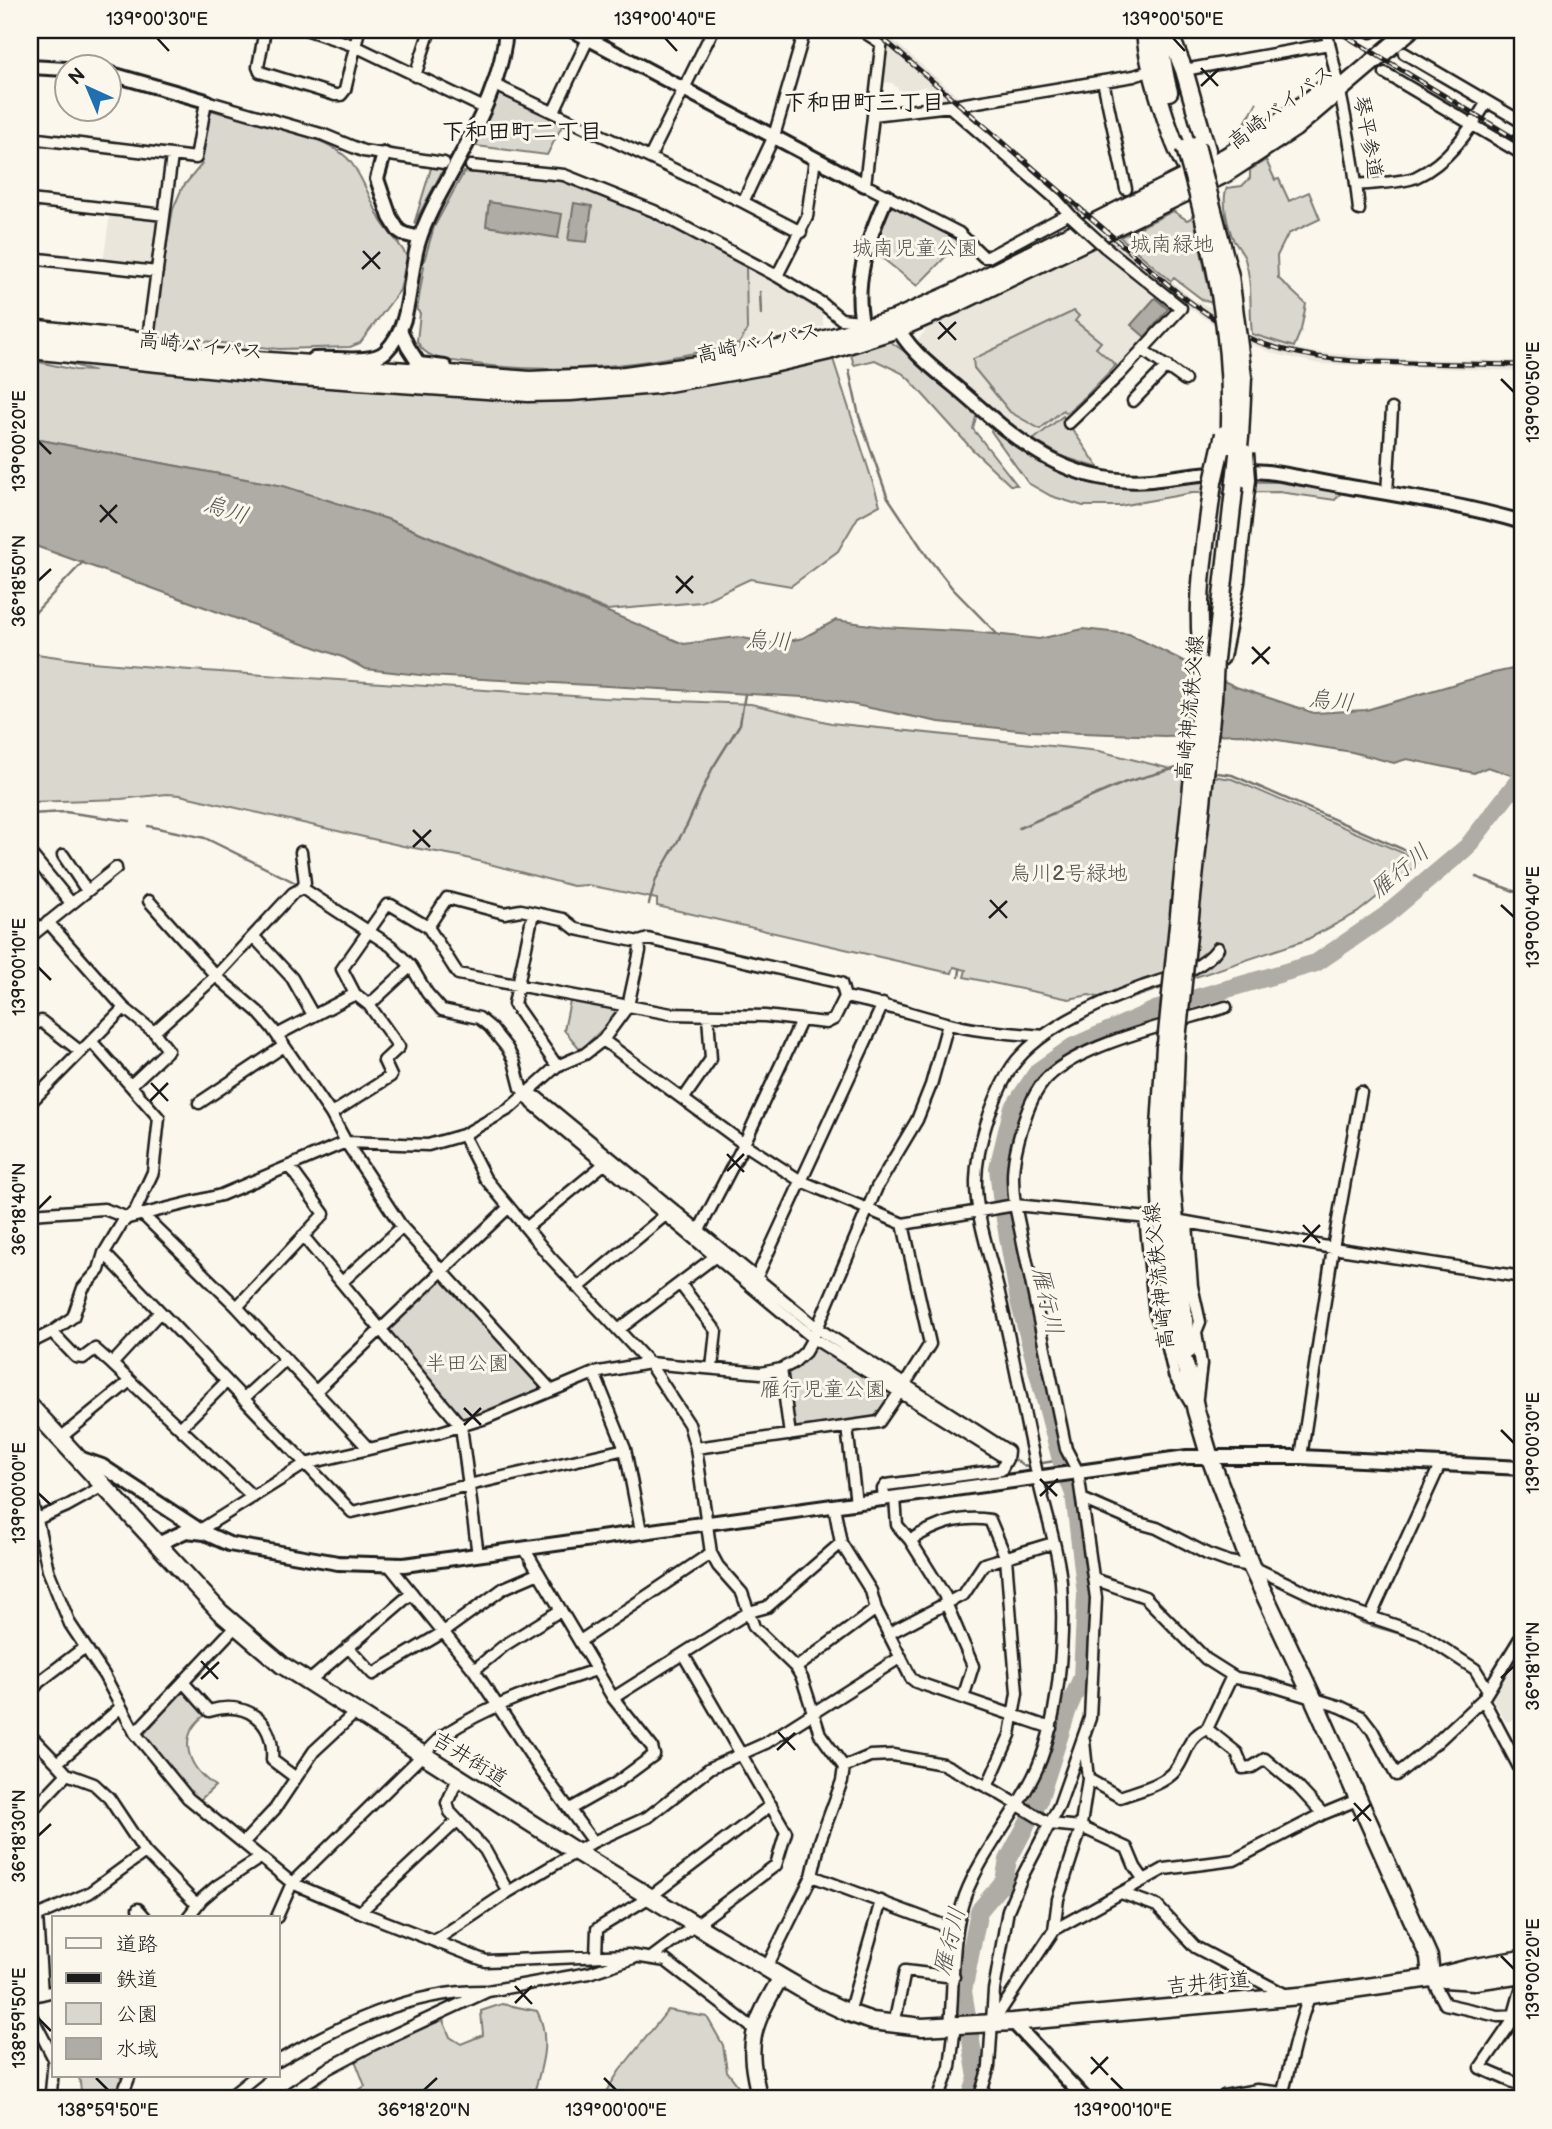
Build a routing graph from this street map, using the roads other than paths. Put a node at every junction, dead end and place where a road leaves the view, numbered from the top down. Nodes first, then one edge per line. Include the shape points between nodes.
1 (265, 30) edge
2 (308, 30) edge
3 (359, 30) edge
4 (430, 30) edge
5 (506, 30) edge
6 (572, 30) edge
7 (713, 30) edge
8 (805, 30) edge
9 (861, 30) edge
10 (883, 30) edge
11 (1146, 30) edge
12 (1156, 30) edge
13 (1168, 30) edge
14 (1394, 30) edge
15 (1410, 30) edge
16 (1325, 34) edge
17 (589, 39) junction
18 (881, 43) junction
19 (355, 46) junction
20 (1404, 53) dead end
21 (30, 67) edge
22 (52, 68) edge
23 (1152, 70) junction
24 (1184, 71) junction
25 (1385, 73) dead end
26 (415, 76) junction
27 (122, 77) edge
28 (1103, 81) junction
29 (493, 83) junction
30 (1339, 83) junction
31 (685, 89) junction
32 (206, 101) junction
33 (1487, 102) junction
34 (948, 106) junction
35 (484, 108) junction
36 (554, 111) junction
37 (873, 115) junction
38 (1519, 118) edge
39 (1473, 125) junction
40 (774, 136) junction
41 (30, 138) edge
42 (1191, 147) junction
43 (384, 154) junction
44 (1522, 154) edge
45 (172, 156) junction
46 (650, 157) junction
47 (815, 159) junction
48 (444, 163) dead end
49 (471, 166) dead end
50 (1206, 168) junction
51 (1196, 180) junction
52 (865, 185) junction
53 (1357, 185) junction
54 (1126, 189) dead end
55 (887, 196) junction
56 (30, 200) edge
57 (743, 202) junction
58 (1359, 210) dead end
59 (164, 215) junction
60 (1070, 216) junction
61 (800, 232) junction
62 (419, 238) junction
63 (1218, 248) junction
64 (30, 258) edge
65 (157, 272) junction
66 (777, 276) junction
67 (896, 324) junction
68 (30, 325) edge
69 (864, 330) junction
70 (401, 332) junction
71 (30, 335) edge
72 (1143, 349) junction
73 (30, 350) edge
74 (289, 363) junction
75 (1167, 366) junction
76 (488, 377) junction
77 (1185, 380) dead end
78 (1133, 401) dead end
79 (1392, 410) dead end
80 (1069, 423) dead end
81 (1387, 493) junction
82 (1522, 522) edge
83 (1204, 666) junction
84 (1213, 699) junction
85 (301, 852) dead end
86 (30, 853) edge
87 (63, 855) dead end
88 (116, 867) dead end
89 (302, 888) junction
90 (87, 891) junction
91 (149, 901) dead end
92 (71, 903) junction
93 (533, 913) junction
94 (30, 918) edge
95 (44, 925) junction
96 (428, 927) junction
97 (370, 930) junction
98 (30, 937) edge
99 (254, 937) junction
100 (639, 942) junction
101 (1218, 948) dead end
102 (411, 966) junction
103 (216, 976) junction
104 (518, 986) junction
105 (355, 994) junction
106 (845, 997) junction
107 (883, 1004) junction
108 (369, 1005) junction
109 (628, 1006) junction
110 (1226, 1007) dead end
111 (124, 1009) junction
112 (313, 1015) junction
113 (708, 1016) junction
114 (801, 1021) junction
115 (948, 1024) junction
116 (30, 1027) edge
117 (154, 1032) junction
118 (277, 1035) junction
119 (1043, 1036) junction
120 (603, 1040) junction
121 (92, 1042) junction
122 (284, 1046) junction
123 (1171, 1047) junction
124 (81, 1052) junction
125 (557, 1066) junction
126 (131, 1085) junction
127 (1361, 1092) dead end
128 (527, 1094) junction
129 (684, 1098) junction
130 (30, 1103) edge
131 (199, 1103) dead end
132 (331, 1114) junction
133 (463, 1135) junction
134 (346, 1142) junction
135 (744, 1144) junction
136 (608, 1161) junction
137 (289, 1166) junction
138 (801, 1181) junction
139 (1015, 1205) junction
140 (509, 1207) junction
141 (867, 1208) junction
142 (980, 1210) junction
143 (670, 1212) junction
144 (30, 1214) edge
145 (142, 1214) junction
146 (128, 1217) junction
147 (903, 1224) junction
148 (402, 1227) junction
149 (526, 1228) junction
150 (697, 1234) junction
151 (303, 1236) junction
152 (1334, 1248) junction
153 (104, 1253) junction
154 (720, 1253) junction
155 (441, 1270) junction
156 (1522, 1277) edge
157 (342, 1282) junction
158 (754, 1282) junction
159 (681, 1285) junction
160 (578, 1288) junction
161 (237, 1307) junction
162 (160, 1312) junction
163 (380, 1329) junction
164 (618, 1330) junction
165 (52, 1332) junction
166 (815, 1333) junction
167 (30, 1343) edge
168 (286, 1359) junction
169 (649, 1363) junction
170 (112, 1364) junction
171 (712, 1368) junction
172 (781, 1369) junction
173 (594, 1373) junction
174 (130, 1381) junction
175 (226, 1382) junction
176 (902, 1388) junction
177 (551, 1390) junction
178 (316, 1391) junction
179 (243, 1399) junction
180 (30, 1406) edge
181 (1196, 1411) junction
182 (461, 1426) junction
183 (848, 1427) junction
184 (180, 1428) junction
185 (790, 1435) junction
186 (59, 1439) junction
187 (696, 1448) junction
188 (369, 1449) junction
189 (625, 1449) junction
190 (76, 1457) junction
191 (1301, 1457) junction
192 (1210, 1458) junction
193 (305, 1464) junction
194 (1440, 1465) junction
195 (1522, 1468) edge
196 (1078, 1472) junction
197 (1038, 1478) junction
198 (469, 1485) junction
199 (103, 1486) junction
200 (30, 1497) edge
201 (253, 1497) junction
202 (889, 1499) junction
203 (1082, 1499) junction
204 (856, 1503) junction
205 (834, 1506) junction
206 (34, 1521) edge
207 (707, 1522) junction
208 (641, 1531) junction
209 (202, 1532) junction
210 (910, 1540) junction
211 (841, 1543) junction
212 (158, 1544) junction
213 (1053, 1544) junction
214 (524, 1548) junction
215 (712, 1553) junction
216 (478, 1555) junction
217 (1006, 1558) junction
218 (389, 1564) junction
219 (1251, 1566) junction
220 (539, 1573) junction
221 (1094, 1579) junction
222 (412, 1594) junction
223 (946, 1603) junction
224 (876, 1609) junction
225 (561, 1610) junction
226 (749, 1612) junction
227 (1370, 1618) junction
228 (236, 1626) junction
229 (442, 1633) junction
230 (888, 1634) junction
231 (1522, 1634) edge
232 (580, 1641) junction
233 (85, 1647) junction
234 (348, 1647) junction
235 (682, 1654) junction
236 (901, 1657) junction
237 (796, 1668) junction
238 (474, 1670) junction
239 (596, 1670) junction
240 (30, 1672) edge
241 (1232, 1676) junction
242 (39, 1682) junction
243 (183, 1682) junction
244 (308, 1682) junction
245 (30, 1694) edge
246 (1485, 1695) junction
247 (963, 1698) junction
248 (1313, 1698) junction
249 (613, 1699) junction
250 (499, 1706) junction
251 (121, 1707) junction
252 (813, 1712) junction
253 (355, 1713) junction
254 (1014, 1715) junction
255 (1051, 1728) junction
256 (1207, 1729) junction
257 (135, 1733) junction
258 (30, 1735) edge
259 (1084, 1737) junction
260 (424, 1754) junction
261 (741, 1754) junction
262 (57, 1763) junction
263 (844, 1767) junction
264 (1522, 1773) edge
265 (67, 1774) junction
266 (459, 1776) junction
267 (296, 1779) junction
268 (1088, 1779) junction
269 (987, 1787) junction
270 (1357, 1800) junction
271 (771, 1805) junction
272 (1018, 1805) junction
273 (570, 1809) junction
274 (30, 1814) edge
275 (1323, 1814) junction
276 (457, 1821) junction
277 (1050, 1824) junction
278 (1081, 1827) junction
279 (593, 1842) junction
280 (243, 1843) junction
281 (145, 1852) junction
282 (578, 1853) junction
283 (260, 1858) junction
284 (813, 1876) junction
285 (1144, 1880) junction
286 (292, 1883) junction
287 (508, 1892) junction
288 (1121, 1893) junction
289 (650, 1897) junction
290 (881, 1901) junction
291 (199, 1903) junction
292 (360, 1912) junction
293 (189, 1916) edge
294 (277, 1916) edge
295 (33, 1917) edge
296 (696, 1924) junction
297 (956, 1930) junction
298 (1054, 1930) junction
299 (436, 1940) junction
300 (596, 1956) junction
301 (638, 1956) junction
302 (651, 1958) junction
303 (1522, 1959) edge
304 (767, 1968) junction
305 (1522, 1974) edge
306 (781, 1977) junction
307 (954, 1977) junction
308 (1432, 1978) junction
309 (1522, 1986) edge
310 (488, 1991) junction
311 (52, 1992) edge
312 (42, 1994) junction
313 (1310, 1995) junction
314 (30, 1997) edge
315 (1290, 1997) junction
316 (30, 2012) edge
317 (849, 2013) junction
318 (1519, 2014) edge
319 (990, 2022) junction
320 (1013, 2022) junction
321 (894, 2025) junction
322 (955, 2025) junction
323 (754, 2029) junction
324 (52, 2055) edge
325 (280, 2060) edge
326 (52, 2076) edge
327 (130, 2076) edge
328 (256, 2076) edge
329 (1522, 2086) edge
330 (1282, 2096) edge
331 (53, 2099) edge
332 (121, 2099) edge
333 (227, 2099) edge
334 (282, 2099) edge
335 (760, 2099) edge
336 (937, 2099) edge
337 (979, 2099) edge
338 (1085, 2099) edge
339 (1224, 2099) edge

1 - 19 street via 260,72 335,95 345,90
2 - 19 street
3 - 19 street
4 - 26 street
5 - 29 street
6 - 17 street
7 - 31 street
8 - 40 street
9 - 18 street
10 - 18 street
11 - 23 main road
12 - 42 main road, 高崎神流秩父線 via 1165,78
13 - 24 main road
14 - 30 main road, 高崎バイパス
15 - 30 main road, 高崎バイパス
16 - 24 street
16 - 30 street, 琴平参道
17 - 31 street
17 - 36 street
18 - 37 street
19 - 26 street
20 - 33 street
21 - 22 street
23 - 28 street
23 - 51 main road via 1180,160
24 - 50 main road via 1207,150
25 - 39 street
26 - 35 street
27 - 32 street
28 - 34 street
28 - 54 street
29 - 35 street
29 - 36 street
30 - 50 main road, 高崎バイパス
30 - 51 main road, 高崎バイパス via 1269,146 1226,174
30 - 53 street, 琴平参道
31 - 40 street
31 - 46 street
32 - 43 street
32 - 45 street via 196,158
33 - 38 street
33 - 39 street
34 - 37 street
34 - 60 street
35 - 62 street
36 - 46 street
37 - 52 street
39 - 44 street
39 - 53 street via 1457,145 1415,178
40 - 47 street
40 - 57 street
41 - 45 street
42 - 83 main road, 高崎神流秩父線, bridge via 1219,277 1229,383 1225,490
42 - 84 main road, 高崎神流秩父線, bridge via 1230,276 1242,377
43 - 48 street
43 - 62 street via 377,178 390,216 398,230
45 - 59 street
46 - 57 street
47 - 52 street
47 - 61 street via 807,217
49 - 66 street via 564,175 654,211
50 - 51 main road
51 - 63 main road
51 - 67 main road, 高崎バイパス via 956,304
52 - 55 street
53 - 58 street, 琴平参道
55 - 60 street via 959,233 984,257
55 - 69 street via 865,251 859,307
56 - 59 street
57 - 61 street
59 - 65 street
60 - 72 street, bridge via 1181,308
61 - 66 street
62 - 70 street
63 - 83 main road, bridge via 1231,386 1213,482 1200,601
63 - 84 main road, bridge via 1236,328 1247,479 1237,582
64 - 65 street
65 - 68 street via 148,338
66 - 69 street
67 - 69 main road, 高崎バイパス
67 - 81 street via 908,344 1009,433 1048,459 1086,475 1136,480 1214,471 1261,472
69 - 73 main road, 高崎バイパス via 764,366 657,384 571,392 274,375
69 - 76 main road, 高崎バイパス via 662,371 575,379
70 - 74 street via 386,351 372,359 332,357
70 - 76 street via 419,363
71 - 74 main road, 高崎バイパス
72 - 75 street
72 - 80 street
74 - 76 main road, 高崎バイパス
75 - 77 street
75 - 78 street
79 - 81 street
81 - 82 street
83 - 123 main road, 高崎神流秩父線, bridge
84 - 123 main road, 高崎神流秩父線, bridge
85 - 89 street
86 - 92 street
87 - 90 street
88 - 90 street
89 - 97 street
89 - 99 street
90 - 92 street
91 - 103 street
92 - 95 street
93 - 96 street via 505,913 447,898
93 - 100 street via 563,919 576,929
93 - 104 street
94 - 95 street
95 - 98 street
95 - 111 street
96 - 97 street via 387,905
96 - 104 street via 458,974
97 - 102 street
97 - 105 street via 342,970
99 - 103 street
99 - 112 street via 292,978
100 - 106 street via 648,939 841,984
100 - 109 street
101 - 119 street via 1208,961 1113,997
102 - 108 street
102 - 128 street via 442,1010 479,1018 500,1037
103 - 117 street
103 - 118 street
104 - 109 street
104 - 125 street via 514,1004
105 - 108 street
105 - 112 street
106 - 107 street
106 - 114 street via 831,1022
107 - 115 street
107 - 138 street
108 - 132 street via 399,1048 384,1060 391,1076
109 - 113 street
109 - 120 street
110 - 139 street via 1092,1048 1045,1080 1026,1113 1011,1170
111 - 117 street
111 - 121 street
112 - 118 street
113 - 114 street
113 - 129 street via 711,1059
114 - 135 street
115 - 119 street
115 - 141 street via 917,1120
116 - 124 street via 41,1021
117 - 126 street via 168,1049
118 - 122 street
119 - 142 street via 1010,1070 992,1107 977,1160
120 - 125 street
120 - 129 street
121 - 124 street
121 - 126 street
122 - 131 street
122 - 132 street
123 - 181 main road, 高崎神流秩父線 via 1159,1144 1164,1272 1172,1324
124 - 130 street
125 - 128 street
126 - 146 street via 159,1118 153,1172
127 - 152 street
128 - 133 street
128 - 136 street via 533,1104
129 - 135 street
132 - 134 street
133 - 134 street via 428,1146
133 - 140 street via 485,1178
134 - 137 street
134 - 148 street
135 - 138 street
135 - 150 street
136 - 143 street
136 - 149 street
137 - 145 street via 221,1195
137 - 151 street via 324,1214
138 - 141 street
138 - 158 street
139 - 142 street
139 - 181 street via 1147,1218 1155,1314 1174,1375
139 - 196 street via 1066,1449
140 - 149 street
140 - 155 street
141 - 147 street
141 - 166 street
142 - 147 street
142 - 197 street
143 - 150 street
143 - 160 street
144 - 146 street via 104,1209
145 - 146 street
145 - 161 street
146 - 153 street
147 - 176 street via 930,1344
148 - 155 street
148 - 157 street
149 - 160 street
150 - 154 street
151 - 157 street
151 - 161 street
152 - 156 street
152 - 181 street via 1184,1222 1200,1322 1196,1332 1201,1364
152 - 191 street
153 - 162 street
153 - 165 street via 99,1270 83,1288 73,1317
154 - 158 street
154 - 159 street
155 - 163 street
155 - 177 street
157 - 163 street
158 - 166 street
159 - 164 street
159 - 171 street via 716,1331
160 - 164 street
161 - 168 street
162 - 170 street
162 - 175 street
163 - 178 street
163 - 182 street
164 - 169 street
165 - 167 street
165 - 170 street via 76,1357 83,1358 95,1349
166 - 172 street via 799,1358
166 - 176 street
168 - 178 street
168 - 179 street
169 - 171 street
169 - 173 street
169 - 187 street via 689,1424
170 - 174 street
171 - 172 street via 761,1373
172 - 185 street
173 - 177 street
173 - 189 street
174 - 184 street
174 - 186 street
175 - 179 street
175 - 184 street
176 - 183 street via 879,1422
176 - 202 street via 1007,1459 1001,1470 886,1485 883,1489
177 - 182 street
178 - 188 street
179 - 193 street
180 - 186 main road, 吉井街道
181 - 192 main road, 高崎神流秩父線
182 - 188 street
182 - 198 street
183 - 185 street
183 - 204 street
184 - 201 street
185 - 187 street
186 - 190 main road, 吉井街道
187 - 207 street
188 - 193 street
189 - 198 street
189 - 208 street
190 - 199 main road, 吉井街道
190 - 209 street via 102,1466
191 - 192 street
191 - 194 street
192 - 196 street via 1184,1457
192 - 219 main road, 高崎神流秩父線
193 - 198 street via 352,1512
193 - 201 street
194 - 195 street
194 - 227 street
196 - 197 street
196 - 203 street
197 - 202 street
197 - 213 street
198 - 216 street
199 - 206 street
199 - 212 main road, 吉井街道
200 - 206 street
201 - 209 street
202 - 204 street
202 - 210 street via 897,1525
203 - 219 street via 1229,1562
203 - 221 street
204 - 205 street
205 - 207 street
205 - 211 street
206 - 233 street via 70,1625
207 - 208 street
207 - 215 street
208 - 214 street
209 - 212 street via 186,1531
209 - 218 street via 229,1544 284,1554 338,1563
210 - 217 street via 939,1524 990,1520
210 - 223 street
211 - 224 street via 871,1591
211 - 226 street via 767,1607
212 - 228 main road, 吉井街道
213 - 217 street
213 - 255 street via 1060,1580 1061,1627
214 - 216 street
214 - 220 street
215 - 226 street via 742,1594
215 - 232 street
216 - 218 street
217 - 223 street via 984,1564 964,1594
217 - 254 street via 1017,1693
218 - 222 street
219 - 227 street
219 - 248 main road, 高崎神流秩父線
220 - 225 street
220 - 229 street via 504,1588
221 - 241 street via 1145,1597 1206,1659
221 - 259 street via 1094,1664
222 - 229 street
222 - 234 street
223 - 230 street
223 - 247 street via 973,1666
224 - 230 street
224 - 237 street
225 - 232 street
225 - 238 street
226 - 235 street
226 - 237 street via 754,1627
227 - 246 street via 1422,1634 1475,1669
228 - 243 street
228 - 244 main road, 吉井街道
229 - 234 street via 373,1674
229 - 238 street
230 - 236 street
231 - 246 street
232 - 239 street
233 - 242 street
233 - 251 street
234 - 244 street
235 - 249 street
235 - 261 street
236 - 247 street via 916,1682
236 - 252 street
237 - 252 street
238 - 250 street
239 - 249 street
239 - 250 street
240 - 242 street
241 - 248 street
241 - 256 street
242 - 245 street
243 - 257 street
243 - 267 street via 209,1711 232,1706 261,1720 271,1739 272,1760
244 - 253 main road, 吉井街道
246 - 248 street via 1396,1775 1362,1717
246 - 264 street
247 - 254 street
248 - 270 main road, 高崎神流秩父線
249 - 273 street via 652,1746 654,1755
250 - 260 street via 468,1719
250 - 273 street
251 - 257 street
251 - 262 street
252 - 261 street
252 - 263 street via 820,1734
253 - 260 main road, 吉井街道
253 - 267 street via 314,1751
254 - 255 street
254 - 269 street
255 - 272 street
256 - 268 street via 1195,1734 1174,1773 1154,1784 1120,1797
256 - 275 street via 1237,1753 1243,1768 1265,1759
257 - 280 street via 188,1798
258 - 262 street
259 - 268 street
259 - 277 street
260 - 266 main road, 吉井街道
260 - 286 street
261 - 271 street
261 - 279 street via 710,1768 648,1817
262 - 265 street
263 - 269 street via 870,1756 893,1755 943,1764
263 - 284 street
265 - 274 street
265 - 281 street via 94,1784 109,1798
266 - 276 street via 447,1803
266 - 282 main road, 吉井街道
267 - 280 street
268 - 278 street
269 - 272 street
270 - 275 street
270 - 308 main road, 高崎神流秩父線 via 1429,1957
271 - 289 street
271 - 296 street via 786,1832 776,1865
272 - 277 street
272 - 297 street via 966,1894
273 - 279 street
275 - 285 street via 1234,1860 1164,1869
276 - 287 street via 485,1850
276 - 292 street
277 - 278 street
277 - 319 street via 1008,1910
278 - 285 street via 1127,1848
278 - 298 street via 1058,1899
279 - 282 street
280 - 283 street
281 - 291 street
281 - 295 street via 89,1893
282 - 287 street
282 - 289 main road, 吉井街道
283 - 286 street
283 - 291 street
284 - 290 street
284 - 304 street
285 - 288 street
286 - 292 street
286 - 294 street
287 - 299 street
288 - 298 street
288 - 315 street via 1157,1906 1195,1947
289 - 296 main road, 吉井街道
289 - 300 street via 597,1929
290 - 297 street
290 - 317 street
291 - 293 street
292 - 299 street
295 - 312 street
296 - 302 street
296 - 304 main road, 吉井街道
297 - 307 street
298 - 319 street
299 - 300 street via 486,1961
300 - 301 street
301 - 302 street
301 - 310 street via 589,1973
302 - 323 street via 666,1961
303 - 308 main road, 吉井街道
304 - 306 main road, 吉井街道
305 - 308 main road, 吉井街道 via 1475,1981
306 - 317 main road, 吉井街道
306 - 323 main road
307 - 321 street via 905,1971
307 - 322 street
308 - 313 main road, 吉井街道
308 - 318 street via 1445,2004 1488,2014
309 - 318 street via 1515,2011
310 - 325 street via 437,1996 359,2018
310 - 334 street via 327,2069
311 - 312 street
312 - 314 street
313 - 315 main road, 吉井街道
313 - 330 street via 1298,2023
315 - 320 main road, 吉井街道
316 - 324 street
317 - 321 main road, 吉井街道
318 - 329 street via 1480,2068
319 - 320 main road, 吉井街道
319 - 322 main road
319 - 337 street via 989,2067
320 - 338 street
321 - 322 main road, 吉井街道
322 - 336 street via 950,2067
323 - 335 main road via 751,2061
326 - 331 street
327 - 332 street
328 - 333 street
330 - 339 street via 1257,2090

